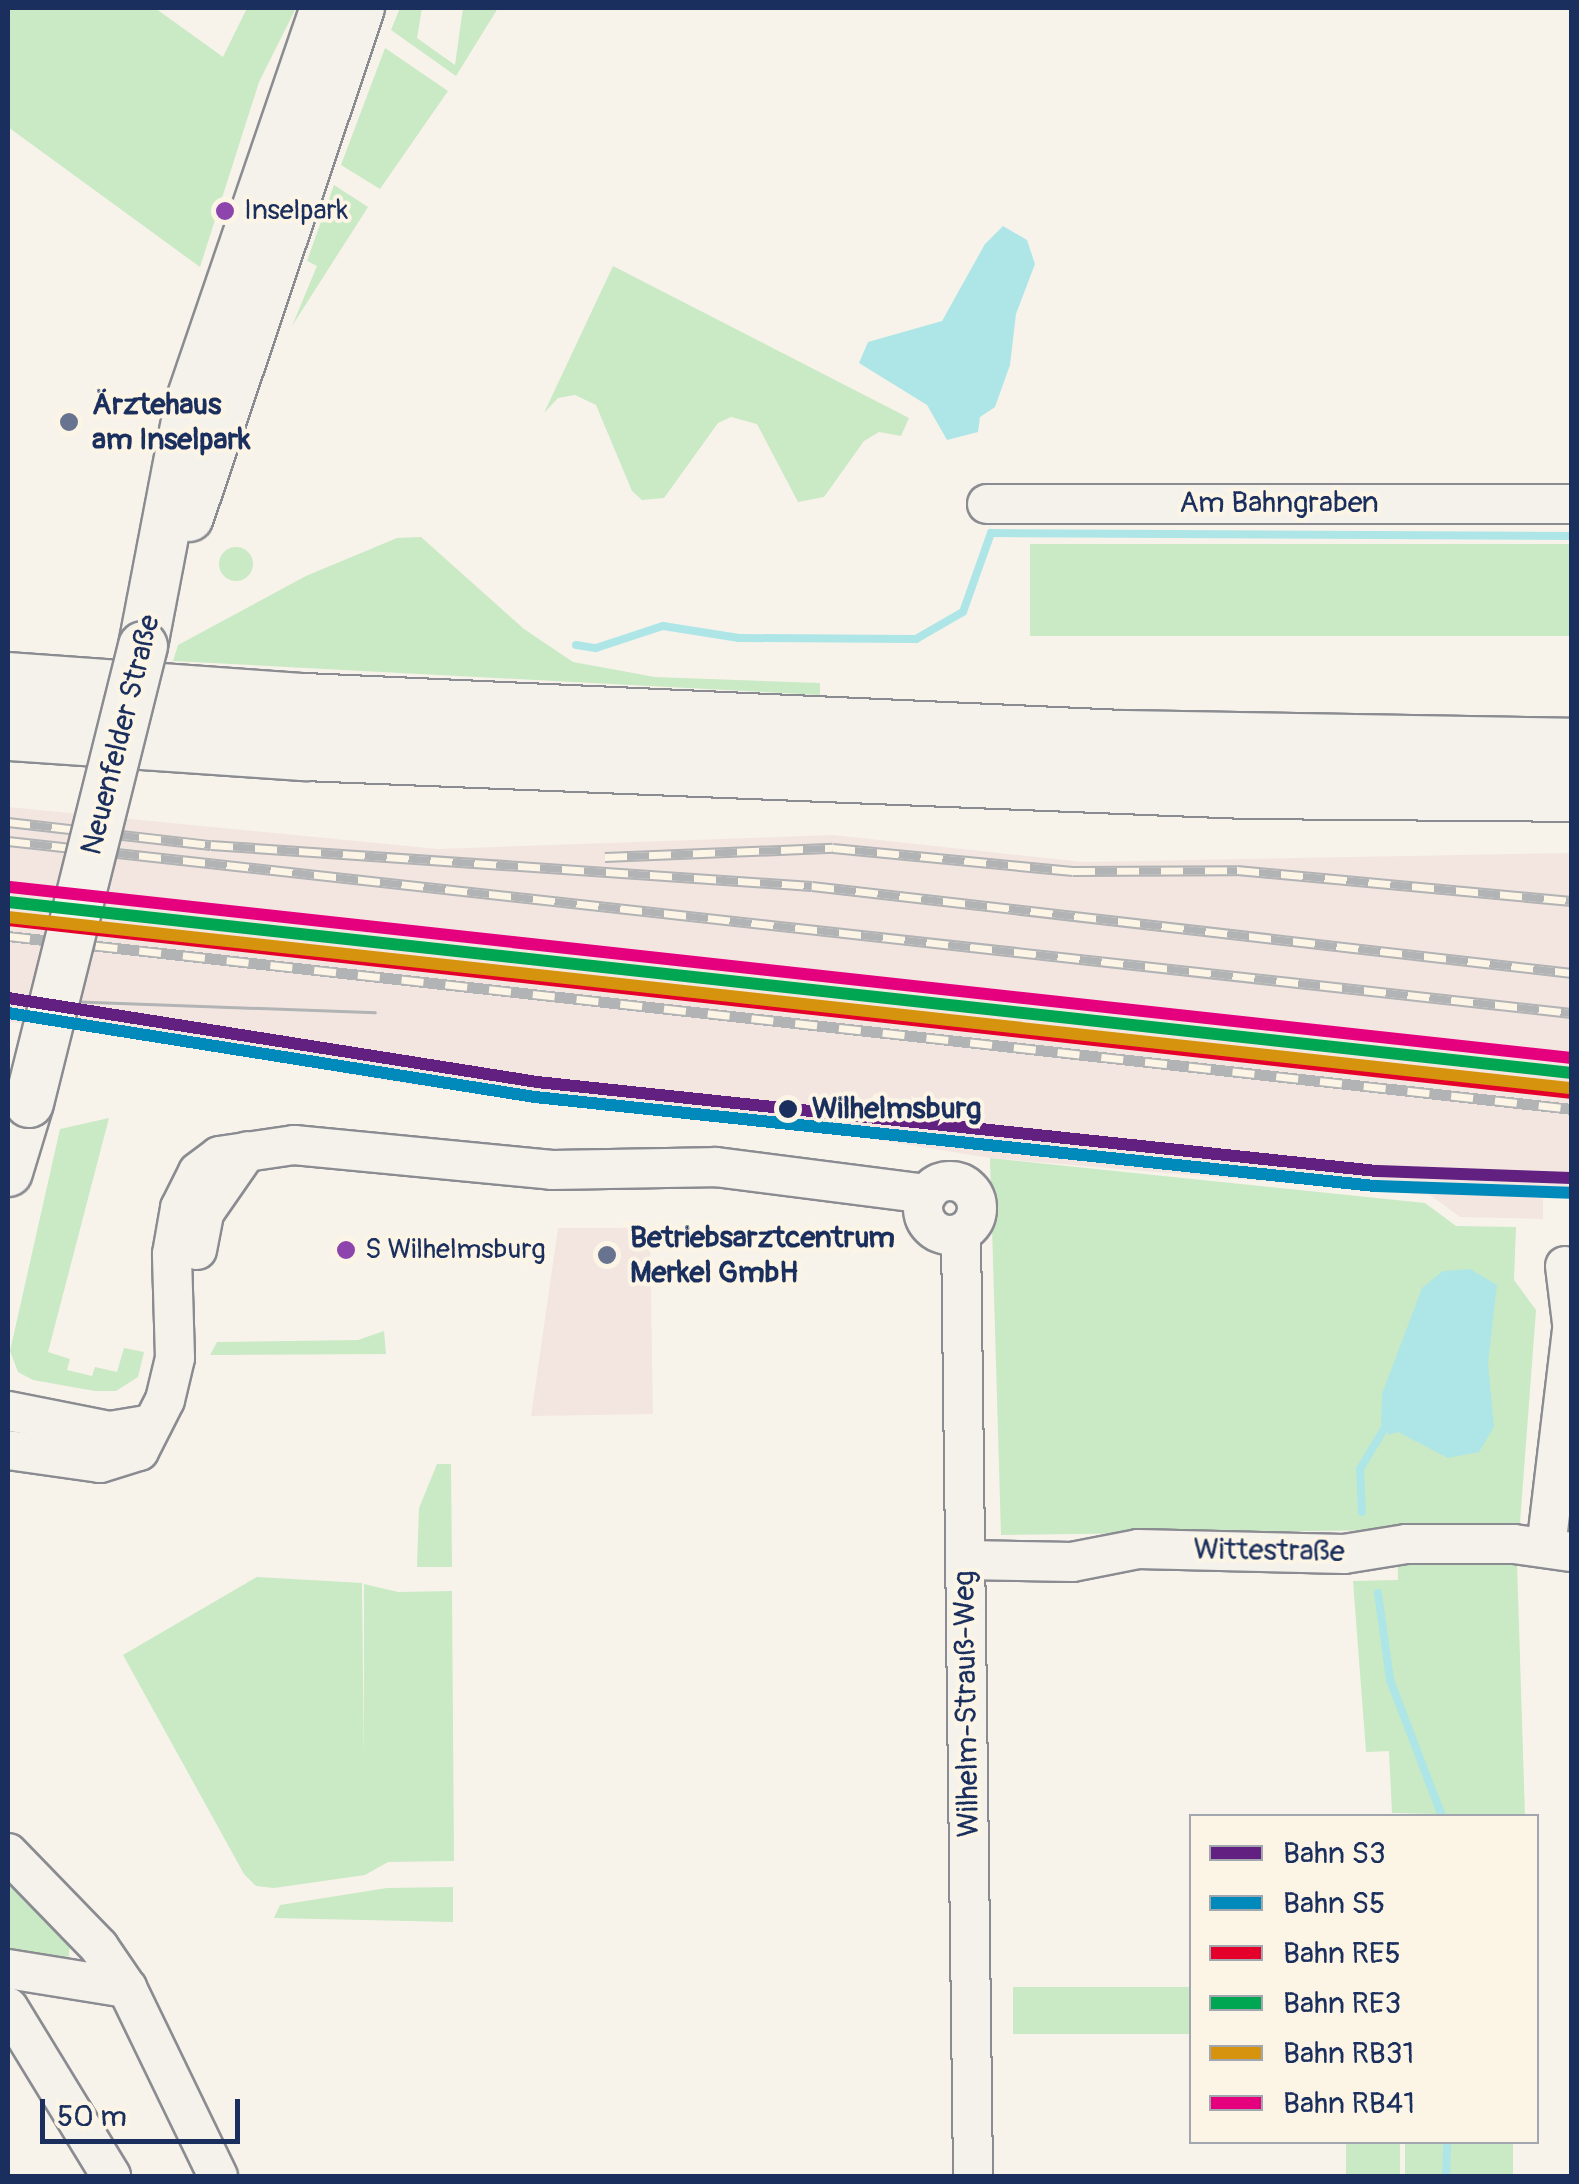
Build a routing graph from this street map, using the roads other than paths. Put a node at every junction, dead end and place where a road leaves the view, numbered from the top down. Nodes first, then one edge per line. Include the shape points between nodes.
1 (325, 8) edge
2 (360, 8) edge
3 (987, 504) dead end
4 (1572, 504) edge
5 (157, 588) junction
6 (8, 680) edge
7 (8, 732) edge
8 (1572, 746) edge
9 (1572, 793) edge
10 (8, 1172) edge
11 (1565, 1266) dead end
12 (1572, 1326) edge
13 (8, 1411) edge
14 (152, 1424) junction
15 (8, 1450) edge
16 (1559, 1550) edge
17 (966, 1560) junction
18 (8, 1853) edge
19 (8, 1969) edge
20 (127, 1988) junction
21 (8, 2007) edge
22 (111, 2176) edge
23 (218, 2176) edge
24 (973, 2176) edge

1 - 5 main road, Neuenfelder Straße via 193,392 168,494
2 - 5 main road, Neuenfelder Straße via 202,482
3 - 4 street, Am Bahngraben
5 - 10 main road, Neuenfelder Straße, bridge
6 - 8 highway via 304,701 1122,738
7 - 9 highway via 304,752 1225,790
11 - 12 street
12 - 16 street
13 - 14 street via 110,1430
14 - 15 street, Wilhelm-Strauß-Weg via 139,1451 120,1462
14 - 17 street, Wilhelm-Strauß-Weg via 171,1385 179,1316 204,1213 247,1152 294,1145 552,1170 716,1167 927,1194 930,1226 961,1232
16 - 17 street, Wittestraße via 1406,1544 1344,1554 1138,1550 1072,1562
17 - 24 street, Wilhelm-Strauß-Weg
18 - 20 street via 99,1947
19 - 20 street
20 - 23 street
21 - 22 street

